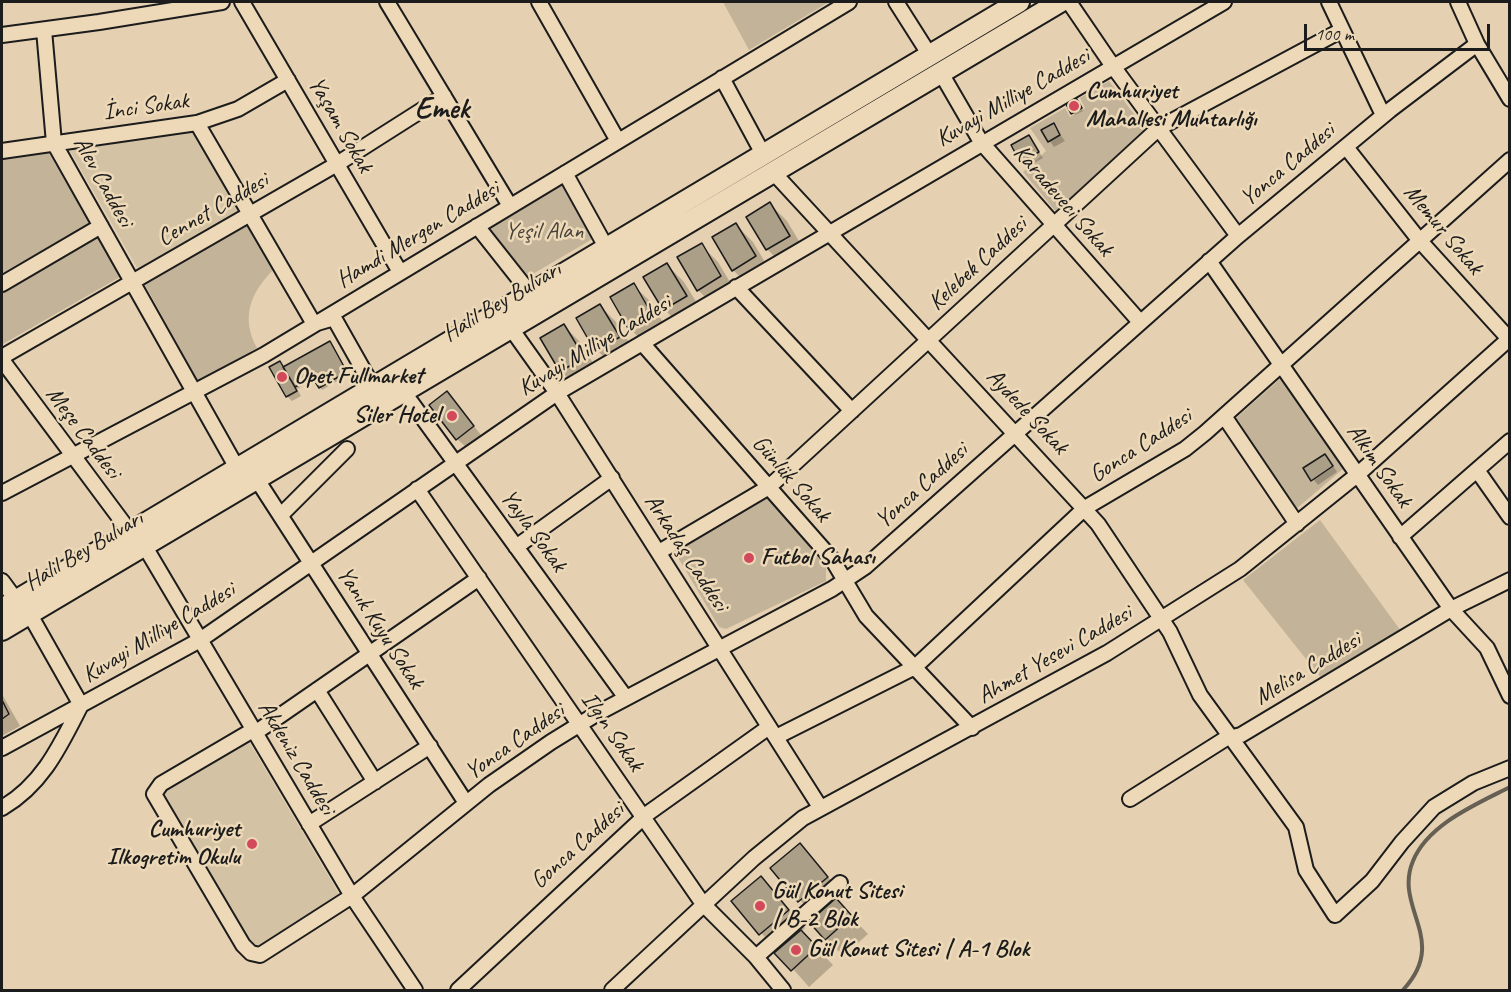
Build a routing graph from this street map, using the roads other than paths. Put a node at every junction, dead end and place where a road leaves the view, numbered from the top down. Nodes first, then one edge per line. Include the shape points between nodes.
1 (222, 2) edge
2 (242, 2) edge
3 (387, 2) edge
4 (539, 2) edge
5 (849, 2) edge
6 (896, 2) edge
7 (1019, 2) edge
8 (1060, 2) edge
9 (1069, 2) edge
10 (1224, 2) edge
11 (1329, 2) edge
12 (1458, 2) edge
13 (166, 7) edge
14 (44, 30) junction
15 (1342, 30) junction
16 (2, 35) edge
17 (1477, 44) junction
18 (929, 54) junction
19 (1112, 65) junction
20 (941, 73) junction
21 (722, 78) junction
22 (288, 80) junction
23 (444, 96) junction
24 (1509, 99) edge
25 (1383, 115) junction
26 (197, 123) junction
27 (1158, 128) junction
28 (618, 141) junction
29 (54, 142) junction
30 (981, 142) junction
31 (1346, 147) junction
32 (2, 151) edge
33 (763, 154) junction
34 (1509, 160) edge
35 (337, 164) junction
36 (773, 172) junction
37 (565, 173) junction
38 (510, 206) junction
39 (250, 214) junction
40 (1054, 225) junction
41 (101, 226) junction
42 (477, 226) junction
43 (828, 231) junction
44 (1238, 236) junction
45 (1420, 241) junction
46 (606, 247) junction
47 (1209, 261) junction
48 (400, 272) junction
49 (133, 282) junction
50 (2, 284) edge
51 (736, 286) junction
52 (530, 293) junction
53 (1140, 322) junction
54 (314, 324) junction
55 (510, 327) junction
56 (1509, 339) edge
57 (929, 340) junction
58 (642, 343) junction
59 (2, 358) edge
60 (1281, 365) junction
61 (373, 387) junction
62 (403, 391) junction
63 (194, 392) junction
64 (557, 393) junction
65 (852, 411) junction
66 (1224, 416) junction
67 (1015, 432) junction
68 (1509, 441) edge
69 (347, 449) dead end
70 (72, 457) junction
71 (455, 462) junction
72 (237, 468) junction
73 (1478, 470) junction
74 (1357, 475) junction
75 (256, 478) junction
76 (612, 478) junction
77 (769, 488) junction
78 (417, 489) junction
79 (2, 493) edge
80 (1085, 508) junction
81 (280, 515) junction
82 (1509, 517) edge
83 (1297, 524) junction
84 (1400, 537) junction
85 (137, 539) junction
86 (516, 547) junction
87 (659, 552) junction
88 (311, 562) junction
89 (479, 578) junction
90 (846, 580) junction
91 (1509, 580) edge
92 (2, 581) edge
93 (15, 608) edge
94 (1451, 609) junction
95 (1162, 619) junction
96 (2, 630) edge
97 (200, 640) junction
98 (721, 648) junction
99 (370, 653) junction
100 (915, 667) junction
101 (317, 690) junction
102 (1509, 696) edge
103 (626, 698) junction
104 (81, 705) junction
105 (579, 724) junction
106 (972, 728) junction
107 (254, 732) junction
108 (772, 732) junction
109 (1231, 738) junction
110 (430, 746) junction
111 (2, 748) edge
112 (1509, 768) edge
113 (375, 782) junction
114 (1130, 799) dead end
115 (466, 803) junction
116 (820, 807) junction
117 (2, 808) edge
118 (644, 818) junction
119 (309, 824) junction
120 (840, 883) dead end
121 (352, 896) junction
122 (703, 904) junction
123 (756, 957) junction
124 (415, 990) edge
125 (458, 990) edge
126 (612, 990) edge
127 (783, 990) edge

1 - 13 street
2 - 22 street, Yaşam Sokak
3 - 23 street
4 - 28 street
5 - 21 street, Hamdi Mergen Caddesi
6 - 18 street
7 - 18 highway, Halil Bey Bulvarı
8 - 20 highway, Halil Bey Bulvarı
9 - 19 street
10 - 19 street, Kuvayi Milliye Caddesi
11 - 15 street
12 - 17 street
13 - 14 street
14 - 16 street
14 - 29 street, Alev Caddesi
15 - 25 street
15 - 27 street, Kelebek Caddesi
17 - 24 street
17 - 25 street, Yonca Caddesi
18 - 33 highway, Halil Bey Bulvarı
19 - 27 street
19 - 30 street, Kuvayi Milliye Caddesi
20 - 30 street, Karadeveci Sokak
20 - 36 highway, Halil Bey Bulvarı
21 - 28 street, Hamdi Mergen Caddesi
21 - 33 street
22 - 26 street, İnci Sokak via 238,109
22 - 35 street, Yaşam Sokak
23 - 35 street, Cennet Caddesi
23 - 38 street
25 - 31 street, Yonca Caddesi
26 - 29 street, İnci Sokak
26 - 39 street
27 - 40 street, Kelebek Caddesi
27 - 44 street
28 - 37 street, Hamdi Mergen Caddesi
29 - 32 street, İnci Sokak
29 - 41 street, Alev Caddesi
30 - 40 street, Karadeveci Sokak
30 - 43 street, Kuvayi Milliye Caddesi
31 - 44 street, Yonca Caddesi
31 - 45 street, Memur Sokak
33 - 46 highway, Halil Bey Bulvarı
34 - 45 street, Gonca Caddesi
35 - 39 street, Cennet Caddesi
35 - 48 street, Yaşam Sokak
36 - 43 street, Aydede Sokak
36 - 55 highway, Halil Bey Bulvarı
37 - 38 street, Hamdi Mergen Caddesi
37 - 46 street
38 - 42 street, Hamdi Mergen Caddesi
39 - 49 street, Cennet Caddesi
39 - 54 street
40 - 53 street, Karadeveci Sokak
40 - 57 street, Kelebek Caddesi
41 - 49 street, Alev Caddesi
41 - 50 street
42 - 48 street, Hamdi Mergen Caddesi
42 - 52 street
43 - 51 street, Kuvayi Milliye Caddesi
43 - 57 street, Aydede Sokak
44 - 47 street, Yonca Caddesi
45 - 56 street, Memur Sokak
45 - 60 street, Gonca Caddesi
46 - 52 highway, Halil Bey Bulvarı
47 - 53 street, Yonca Caddesi
47 - 60 street, Alkım Sokak
48 - 54 street, Hamdi Mergen Caddesi
49 - 59 street, Cennet Caddesi
49 - 63 street, Alev Caddesi
51 - 58 street, Kuvayi Milliye Caddesi
51 - 65 street
52 - 61 highway, Halil Bey Bulvarı
53 - 67 street, Yonca Caddesi
54 - 61 street via 334,318
54 - 63 street, Hamdi Mergen Caddesi
55 - 62 highway, Halil Bey Bulvarı
55 - 64 street, Arkadaş Caddesi
56 - 74 street, Ahmet Yesevi Caddesi
57 - 65 street, Kelebek Caddesi
57 - 67 street, Aydede Sokak
58 - 64 street, Kuvayi Milliye Caddesi
58 - 77 street, Günlük Sokak
59 - 70 street, Meşe Caddesi
60 - 66 street, Gonca Caddesi
60 - 74 street, Alkım Sokak
61 - 72 highway, Halil Bey Bulvarı
62 - 71 street, Yayla Sokak
62 - 75 highway, Halil Bey Bulvarı
63 - 70 street, Hamdi Mergen Caddesi
63 - 72 street, Alev Caddesi
64 - 71 street, Kuvayi Milliye Caddesi
64 - 76 street, Arkadaş Caddesi
65 - 77 street, Kelebek Caddesi
66 - 80 street, Gonca Caddesi via 1185,449
66 - 83 street
67 - 80 street, Aydede Sokak
67 - 90 street, Yonca Caddesi via 886,550
68 - 73 street
69 - 81 street
70 - 79 street, Hamdi Mergen Caddesi
70 - 85 street, Meşe Caddesi
71 - 78 street, Kuvayi Milliye Caddesi
71 - 86 street, Yayla Sokak
72 - 85 highway, Halil Bey Bulvarı
73 - 82 street
73 - 84 street
74 - 83 street, Ahmet Yesevi Caddesi
74 - 84 street, Alkım Sokak
75 - 81 street, Yanık Kuyu Sokak
75 - 85 highway, Halil Bey Bulvarı
76 - 86 street
76 - 87 street, Arkadaş Caddesi
77 - 87 street, Kelebek Caddesi
77 - 90 street, Günlük Sokak
78 - 88 street, Kuvayi Milliye Caddesi
78 - 89 street, Ilgın Sokak
80 - 95 street, Aydede Sokak
80 - 100 street, Gonca Caddesi
81 - 88 street, Yanık Kuyu Sokak
83 - 95 street, Ahmet Yesevi Caddesi via 1240,569
84 - 94 street, Alkım Sokak
85 - 93 highway, Halil Bey Bulvarı
85 - 97 street, Akdeniz Caddesi
86 - 103 street, Yayla Sokak
87 - 98 street, Arkadaş Caddesi
88 - 97 street, Kuvayi Milliye Caddesi
88 - 99 street, Yanık Kuyu Sokak
89 - 99 street
89 - 105 street, Ilgın Sokak
90 - 98 street, Yonca Caddesi
90 - 100 street, Günlük Sokak via 866,616
91 - 94 street, Melisa Caddesi
92 - 93 street
93 - 96 highway, Halil Bey Bulvarı
93 - 104 street
94 - 102 street, Alkım Sokak via 1487,648
94 - 109 street, Melisa Caddesi
95 - 106 street, Ahmet Yesevi Caddesi
95 - 109 street, Aydede Sokak via 1192,684
97 - 104 street, Kuvayi Milliye Caddesi
97 - 107 street, Akdeniz Caddesi
98 - 103 street, Yonca Caddesi
98 - 108 street, Arkadaş Caddesi
99 - 101 street
99 - 110 street, Yanık Kuyu Sokak
100 - 106 street, Günlük Sokak
100 - 108 street, Gonca Caddesi
101 - 107 street
101 - 113 street
103 - 105 street, Yonca Caddesi
104 - 111 street, Kuvayi Milliye Caddesi
104 - 117 street via 39,779
105 - 115 street, Yonca Caddesi
105 - 118 street, Ilgın Sokak
106 - 116 street, Ahmet Yesevi Caddesi
107 - 119 street, Akdeniz Caddesi
107 - 121 street, Yonca Caddesi via 161,784 154,794 158,804 251,953 260,955 272,949
108 - 116 street, Arkadaş Caddesi
108 - 118 street, Gonca Caddesi via 682,786
109 - 112 street, Aydede Sokak via 1296,827 1306,870 1335,915 1372,881 1434,807 1473,783
109 - 114 street, Melisa Caddesi
110 - 113 street
110 - 115 street, Yanık Kuyu Sokak
113 - 119 street
115 - 121 street, Yonca Caddesi
116 - 122 street, Ahmet Yesevi Caddesi via 770,844
118 - 122 street, Ilgın Sokak
118 - 125 street, Gonca Caddesi
119 - 121 street, Akdeniz Caddesi
120 - 123 street
121 - 124 street, Akdeniz Caddesi
122 - 123 street, Ilgın Sokak
122 - 126 street, Ahmet Yesevi Caddesi
123 - 127 street, Ilgın Sokak

